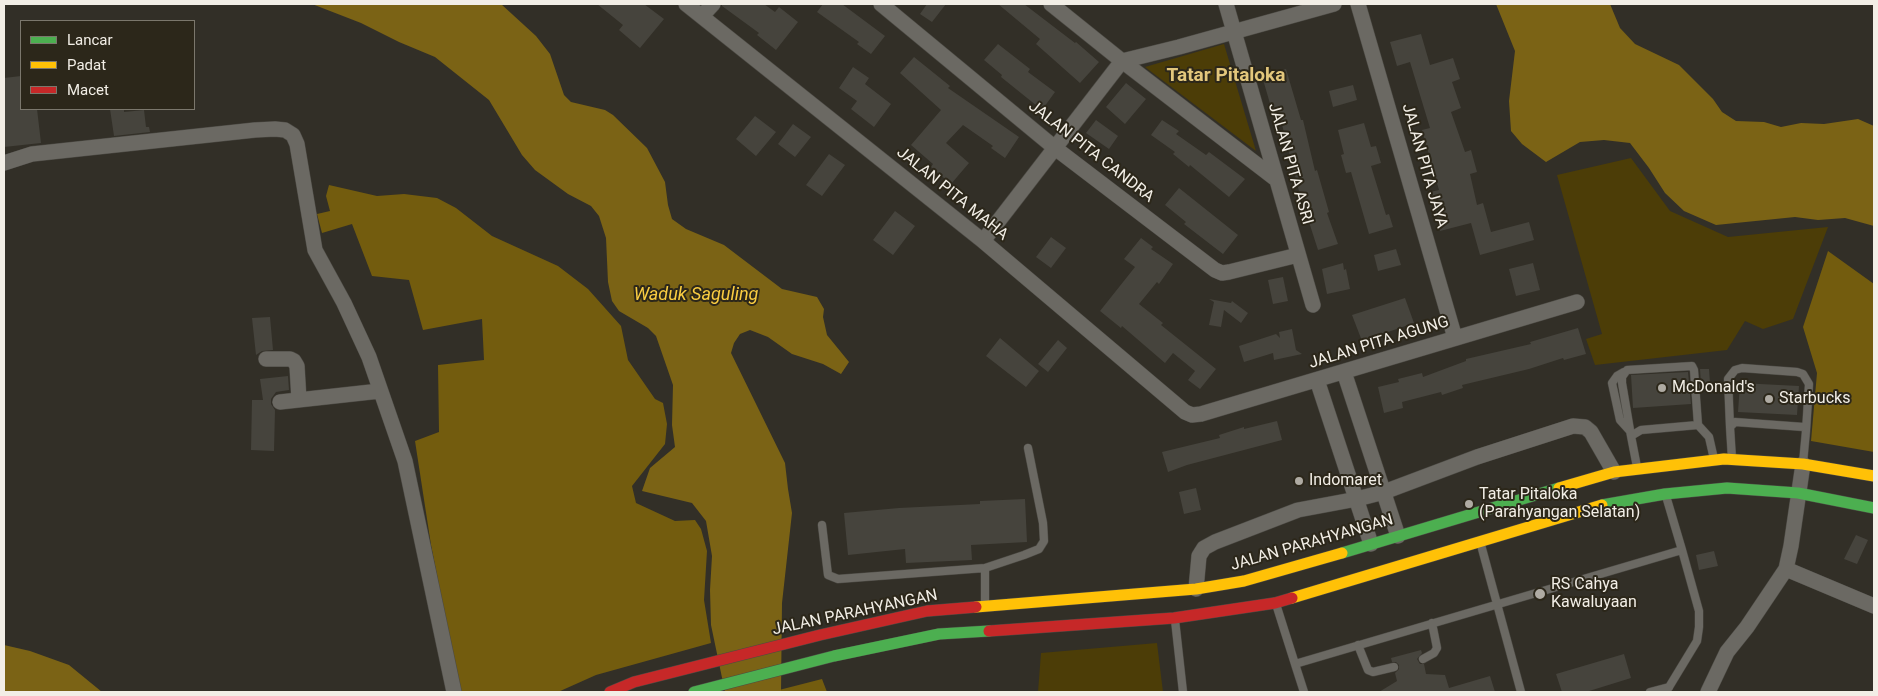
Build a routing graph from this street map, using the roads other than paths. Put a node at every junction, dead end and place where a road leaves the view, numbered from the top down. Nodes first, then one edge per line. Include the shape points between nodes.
1 (686, 4) edge
2 (712, 4) edge
3 (881, 4) edge
4 (1051, 4) edge
5 (1226, 4) edge
6 (1334, 4) edge
7 (1358, 4) edge
8 (702, 16) junction
9 (1234, 32) junction
10 (1122, 61) junction
11 (1055, 148) junction
12 (4, 163) edge
13 (1277, 180) junction
14 (983, 241) junction
15 (1298, 255) junction
16 (1577, 302) dead end
17 (1312, 304) dead end
18 (1455, 338) junction
19 (266, 360) dead end
20 (1344, 372) junction
21 (1317, 380) junction
22 (380, 391) junction
23 (299, 400) junction
24 (280, 402) dead end
25 (1192, 415) joint
26 (1698, 425) junction
27 (1730, 427) junction
28 (1806, 431) junction
29 (1631, 433) junction
30 (1028, 448) dead end
31 (1732, 459) junction
32 (1714, 460) junction
33 (1803, 464) junction
34 (1638, 469) junction
35 (1614, 472) junction
36 (1874, 476) edge
37 (1384, 492) junction
38 (1798, 493) junction
39 (1665, 494) junction
40 (1357, 499) junction
41 (1874, 508) edge
42 (822, 525) dead end
43 (1398, 536) junction
44 (1480, 543) junction
45 (1371, 544) junction
46 (1682, 550) junction
47 (985, 568) junction
48 (1786, 569) junction
49 (1196, 589) junction
50 (1275, 603) junction
51 (1497, 604) junction
52 (985, 606) junction
53 (1874, 606) edge
54 (1118, 608) junction
55 (1174, 618) junction
56 (1432, 623) junction
57 (1358, 645) junction
58 (1423, 659) dead end
59 (1295, 664) junction
60 (1394, 667) dead end
61 (1668, 690) edge
62 (1303, 691) edge
63 (454, 692) edge
64 (610, 692) edge
65 (694, 692) edge
66 (1183, 692) edge
67 (1293, 692) edge
68 (1521, 692) edge
69 (1650, 692) edge
70 (1708, 692) edge

1 - 8 street, JALAN PITA MAHA
2 - 8 street
3 - 11 street, JALAN PITA CANDRA
4 - 10 street
5 - 9 street, JALAN PITA ASRI
6 - 9 street
7 - 18 street, JALAN PITA JAYA
8 - 14 street, JALAN PITA MAHA
9 - 10 street
9 - 13 street, JALAN PITA ASRI
10 - 11 street
10 - 13 street
11 - 14 street
11 - 15 street, JALAN PITA CANDRA via 1215,270 1222,273
12 - 22 street via 32,154 255,130 285,130 293,134 315,250 344,303
13 - 15 street, JALAN PITA ASRI
14 - 25 street, JALAN PITA MAHA
15 - 17 street, JALAN PITA ASRI
16 - 18 street, JALAN PITA AGUNG
18 - 20 street, JALAN PITA AGUNG
19 - 23 street via 294,361
20 - 21 street, JALAN PITA AGUNG
20 - 37 street
21 - 25 street, JALAN PITA AGUNG
21 - 40 street
22 - 23 street
22 - 63 street via 405,461
23 - 24 street
26 - 29 lane
26 - 29 lane via 1692,366 1627,370 1623,373 1622,383
26 - 32 lane via 1708,438
27 - 28 lane via 1735,422 1744,422 1801,426
27 - 28 lane via 1728,379 1735,370 1742,368 1804,374 1809,384
27 - 31 lane
28 - 33 lane
29 - 34 lane
30 - 47 lane via 1044,541 1039,549
31 - 32 main road, JALAN PARAHYANGAN
31 - 33 main road, JALAN PARAHYANGAN
32 - 34 main road, JALAN PARAHYANGAN
33 - 36 main road, JALAN PARAHYANGAN
33 - 38 street
34 - 35 main road, JALAN PARAHYANGAN
35 - 37 street via 1591,432 1585,427 1574,426 1476,457
35 - 43 main road, JALAN PARAHYANGAN
37 - 40 street
37 - 43 street
38 - 39 main road, JALAN PARAHYANGAN via 1727,488
38 - 41 main road, JALAN PARAHYANGAN
38 - 48 street
39 - 44 main road, JALAN PARAHYANGAN via 1609,503
39 - 46 lane
40 - 45 street
40 - 49 street via 1298,510 1204,548 1199,556
42 - 47 lane via 828,575 838,579
43 - 45 main road, JALAN PARAHYANGAN
44 - 50 main road, JALAN PARAHYANGAN
44 - 51 lane
45 - 49 main road, JALAN PARAHYANGAN via 1244,581
46 - 51 lane
46 - 61 lane via 1699,611 1699,627 1697,641
47 - 52 lane
48 - 53 street
48 - 70 street via 1727,652
49 - 54 main road, JALAN PARAHYANGAN
50 - 55 main road, JALAN PARAHYANGAN
50 - 59 lane
51 - 56 lane
51 - 68 lane
52 - 54 main road, JALAN PARAHYANGAN
52 - 64 main road, JALAN PARAHYANGAN via 927,612 820,635 634,682
54 - 55 main road, JALAN PARAHYANGAN
54 - 65 main road, JALAN PARAHYANGAN via 939,634 834,656
55 - 66 lane
56 - 57 lane
56 - 58 lane via 1437,648
57 - 59 lane
57 - 60 lane via 1368,670 1379,672
59 - 62 lane
61 - 69 lane
62 - 67 lane

